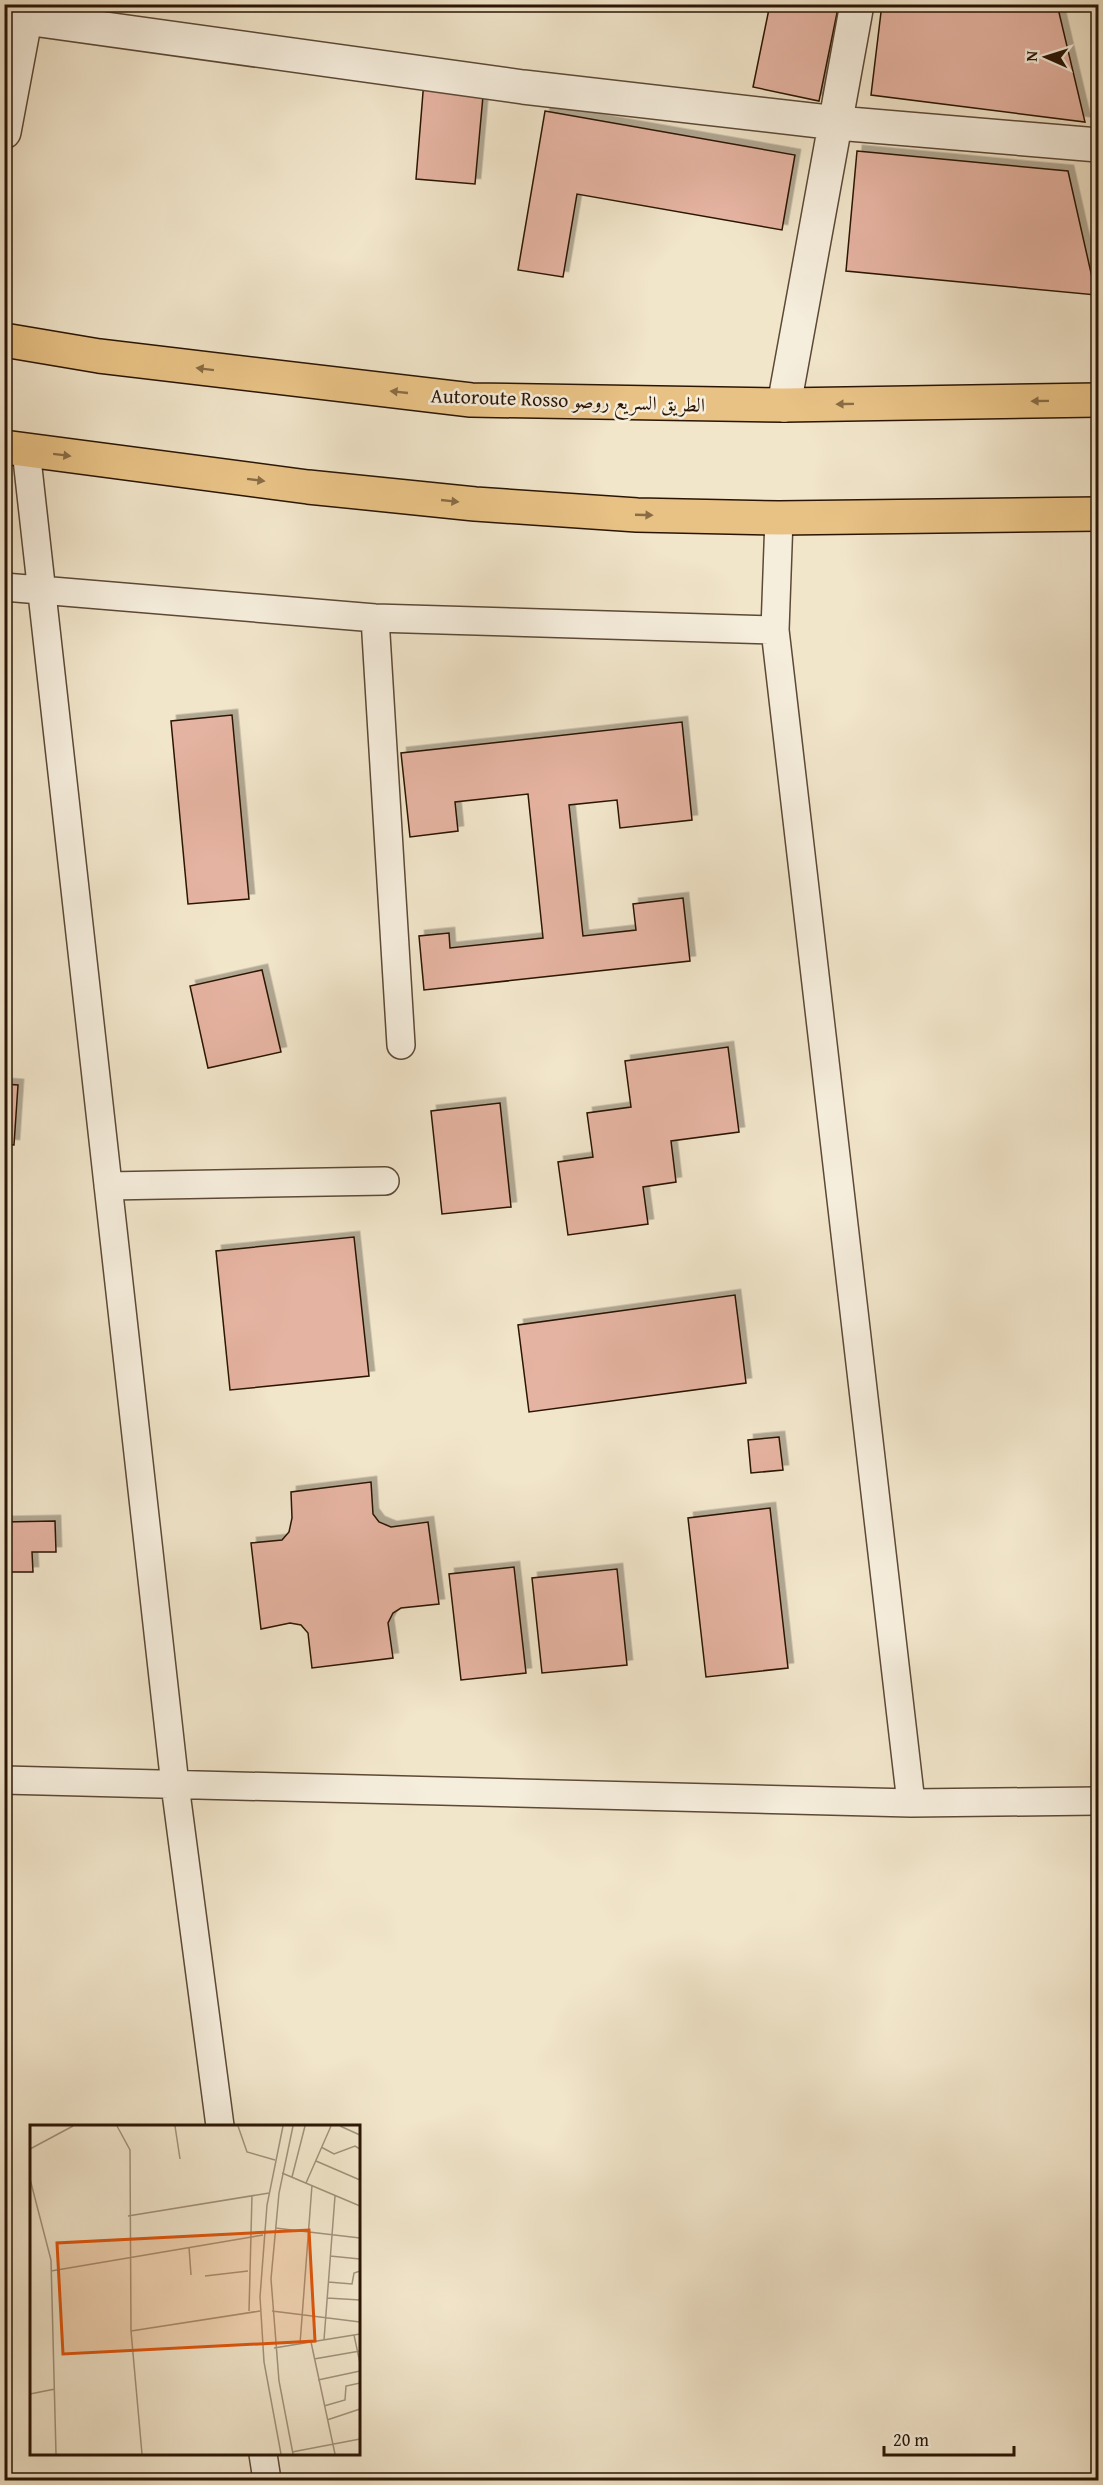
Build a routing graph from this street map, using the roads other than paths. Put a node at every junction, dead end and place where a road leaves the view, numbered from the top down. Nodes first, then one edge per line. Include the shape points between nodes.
1 (856, 4) edge
2 (19, 12) edge
3 (837, 123) junction
4 (4, 132) edge
5 (1098, 145) edge
6 (4, 340) edge
7 (1098, 400) edge
8 (784, 405) junction
9 (15, 448) edge
10 (1098, 514) edge
11 (779, 518) junction
12 (4, 587) edge
13 (42, 591) junction
14 (375, 618) junction
15 (775, 630) junction
16 (401, 1045) dead end
17 (385, 1181) dead end
18 (108, 1186) junction
19 (4, 1780) edge
20 (175, 1785) junction
21 (1098, 1801) edge
22 (911, 1803) junction
23 (220, 2125) edge
24 (263, 2455) edge
25 (267, 2481) edge

1 - 3 street
2 - 3 street via 523,87
2 - 4 street
3 - 5 street
3 - 8 street
8 -> 6 highway, Autoroute Rosso الطريق السريع روصو via 471,400 99,356
7 -> 8 highway, Autoroute Rosso الطريق السريع روصو
9 -> 11 highway via 308,487 474,504 637,515
9 - 13 lane
10 - 11 highway
11 - 15 lane
12 - 13 lane
13 - 14 lane
13 - 18 lane
14 - 15 lane
14 - 16 lane
15 - 22 lane
17 - 18 lane
18 - 20 lane
19 - 20 lane
20 - 22 lane
20 - 23 lane
21 - 22 lane
24 - 25 lane

